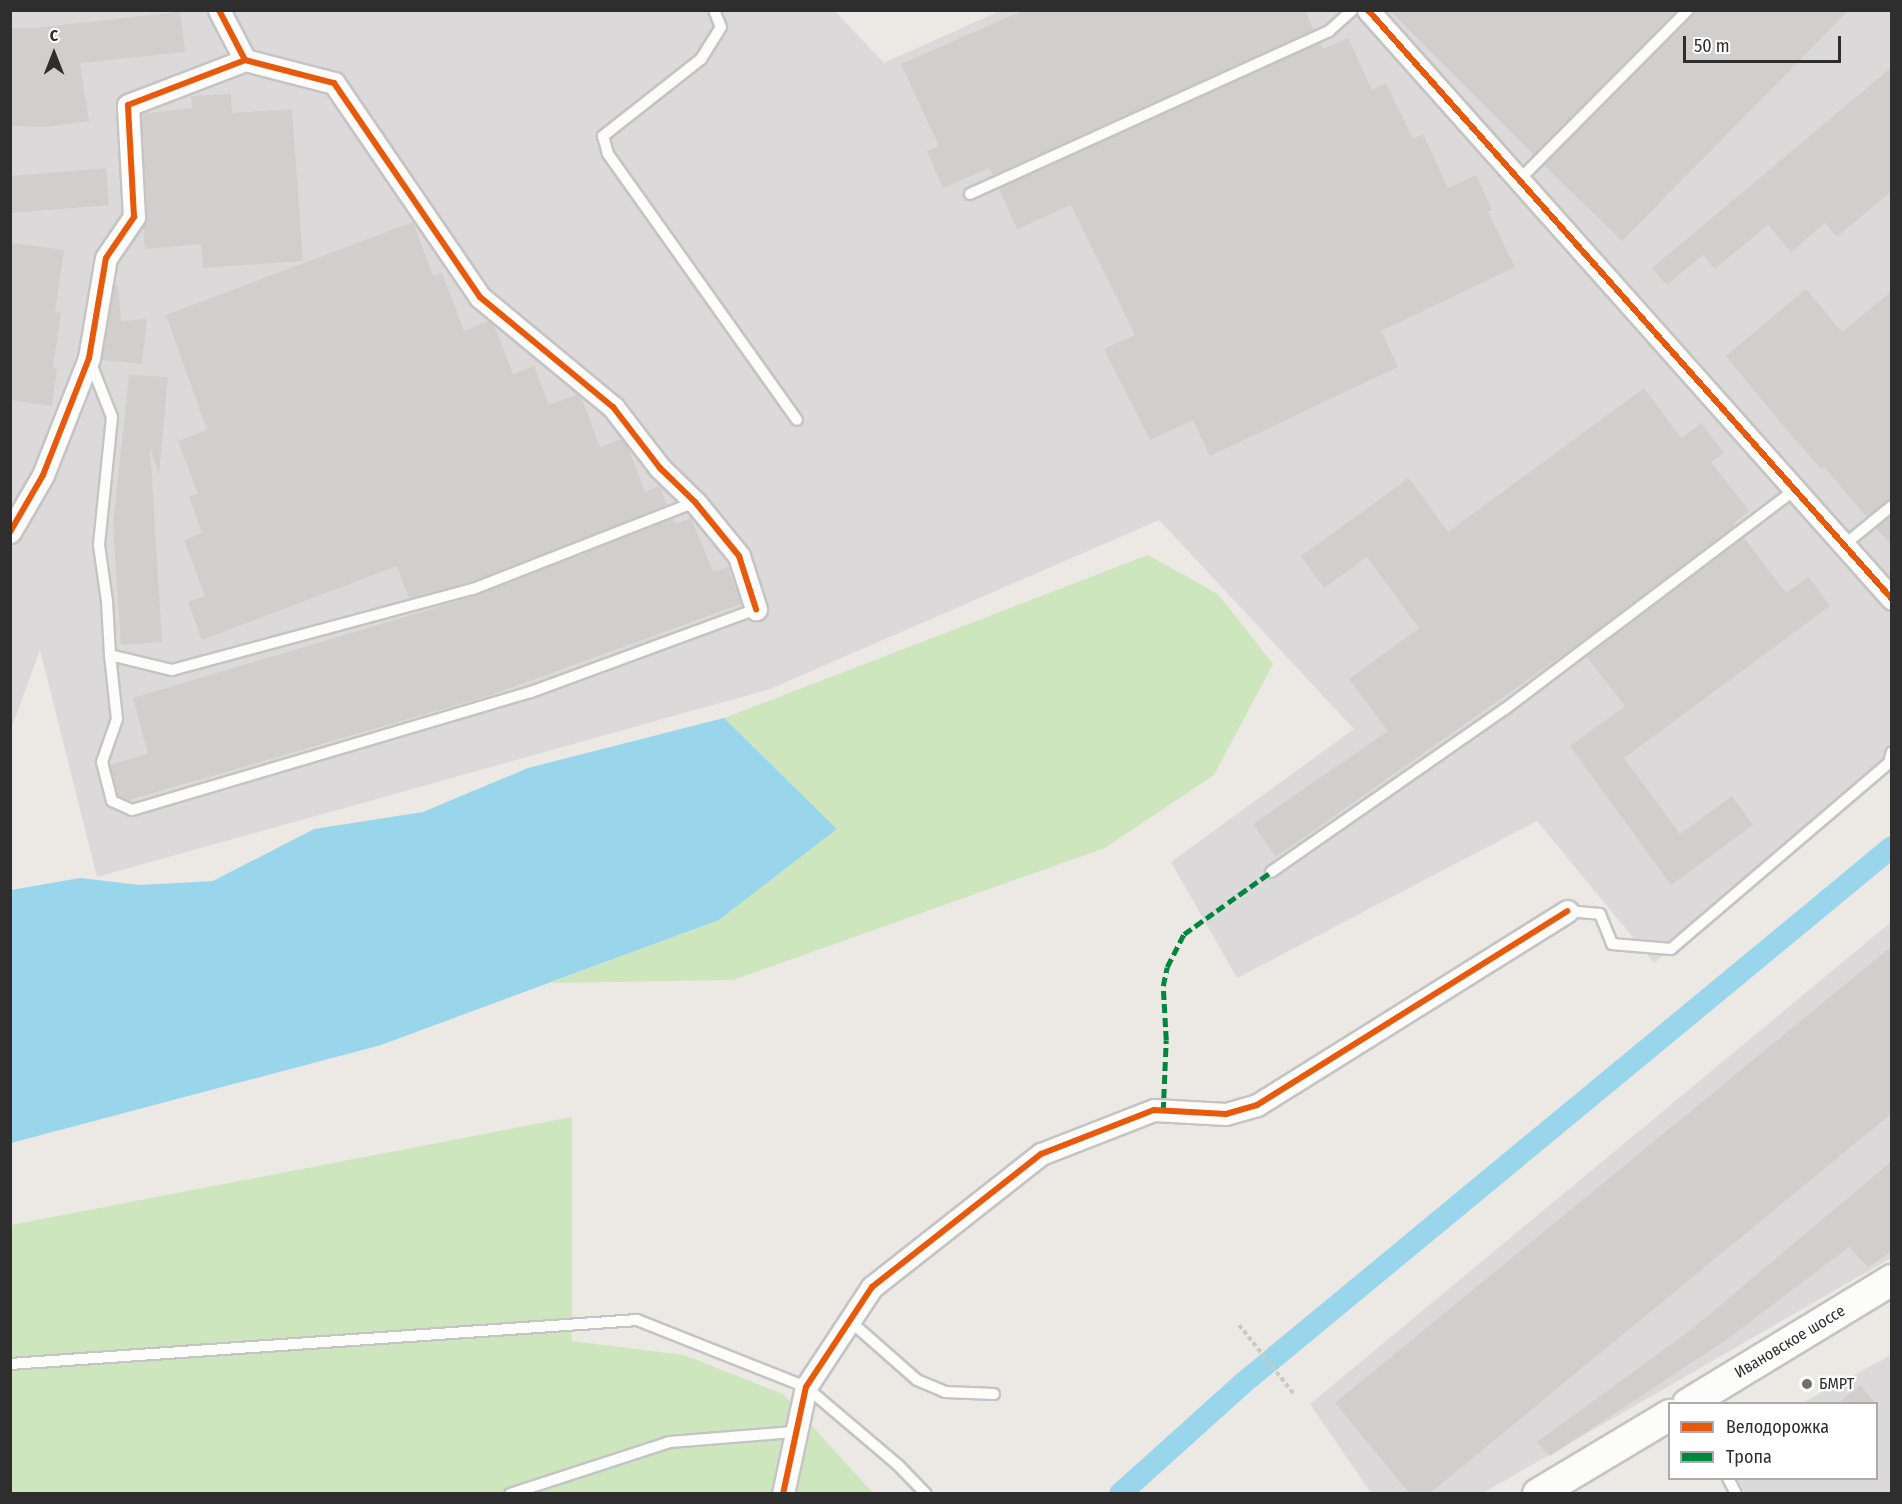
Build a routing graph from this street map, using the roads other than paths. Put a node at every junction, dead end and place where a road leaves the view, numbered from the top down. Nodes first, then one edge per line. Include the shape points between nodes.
1 (219, 10) edge
2 (714, 10) edge
3 (1352, 10) edge
4 (1368, 10) edge
5 (1688, 10) edge
6 (245, 60) junction
7 (1519, 180) junction
8 (970, 194) dead end
9 (89, 358) junction
10 (797, 420) dead end
11 (1795, 490) junction
12 (695, 502) junction
13 (1892, 506) edge
14 (10, 532) edge
15 (1844, 545) junction
16 (1888, 589) edge
17 (756, 609) joint
18 (110, 655) junction
19 (1892, 752) edge
20 (1271, 872) dead end
21 (1567, 911) joint
22 (1892, 1280) edge
23 (850, 1321) junction
24 (10, 1364) edge
25 (806, 1387) junction
26 (994, 1394) dead end
27 (1690, 1402) edge
28 (1668, 1416) edge
29 (794, 1431) junction
30 (1729, 1480) edge
31 (510, 1494) edge
32 (783, 1494) edge
33 (926, 1494) edge
34 (1538, 1494) edge
35 (1736, 1494) edge

1 - 6 street
2 - 10 lane via 721,27 700,59 603,136 608,154
3 - 8 lane via 1329,31
4 - 7 street
5 - 7 lane
6 - 9 street via 128,105 134,217 106,258
6 - 12 street via 334,84 480,297 613,407 660,468
7 - 11 street
9 - 14 street via 43,475
9 - 18 lane via 112,417 99,545
11 - 15 street
11 - 20 lane via 1505,709
12 - 17 street via 739,556
12 - 18 lane via 473,589 172,670
13 - 15 lane
15 - 16 street
17 - 18 lane via 531,692 132,810 112,801 102,762 117,719
19 - 21 lane via 1889,763 1671,948 1612,944 1600,914
21 - 23 street via 1257,1105 1226,1114 1154,1110 1041,1154 872,1287
22 - 27 street, Ивановское шоссе
23 - 25 street
23 - 26 lane via 917,1380 945,1392
24 - 25 lane via 637,1320
25 - 29 street
25 - 33 lane via 898,1465
28 - 34 street
29 - 31 lane via 670,1442
29 - 32 street
30 - 35 lane

